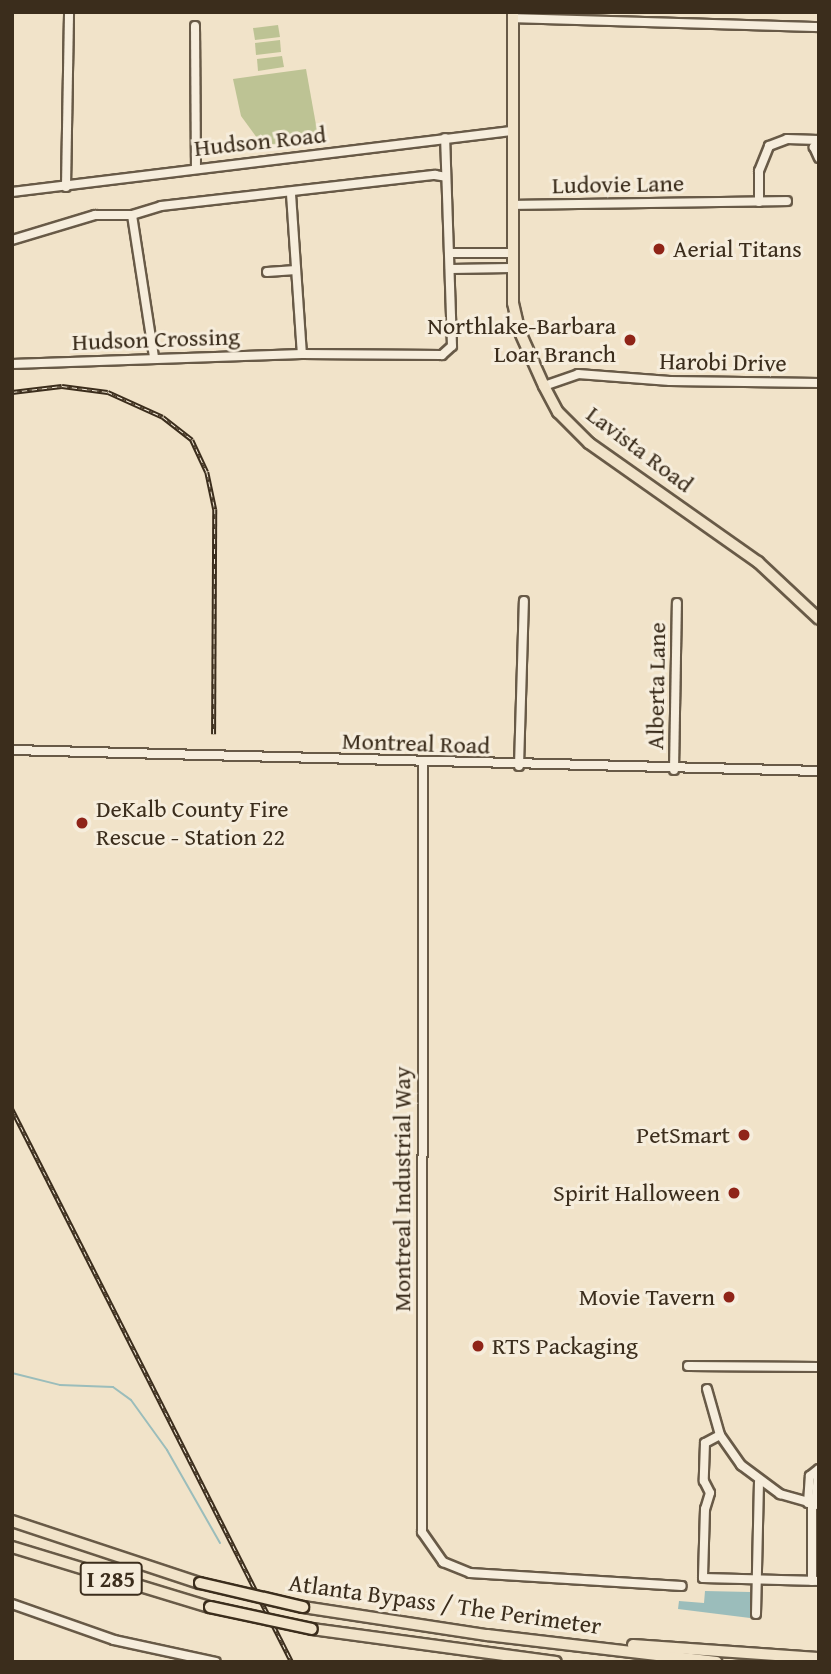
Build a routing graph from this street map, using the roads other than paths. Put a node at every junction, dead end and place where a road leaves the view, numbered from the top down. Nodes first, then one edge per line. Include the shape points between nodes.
1 (69, 12) edge
2 (513, 15) edge
3 (195, 26) dead end
4 (819, 27) edge
5 (512, 131) junction
6 (445, 138) junction
7 (818, 140) edge
8 (819, 158) edge
9 (196, 167) junction
10 (446, 177) junction
11 (66, 187) junction
12 (12, 192) edge
13 (291, 194) junction
14 (787, 201) dead end
15 (759, 202) junction
16 (512, 205) junction
17 (132, 215) junction
18 (12, 240) edge
19 (450, 253) junction
20 (511, 253) junction
21 (510, 268) junction
22 (451, 269) junction
23 (296, 270) junction
24 (267, 272) dead end
25 (302, 354) junction
26 (154, 357) junction
27 (12, 364) edge
28 (819, 383) edge
29 (544, 386) junction
30 (524, 601) dead end
31 (677, 603) dead end
32 (819, 619) edge
33 (12, 750) edge
34 (423, 763) junction
35 (519, 766) junction
36 (674, 770) junction
37 (819, 771) edge
38 (688, 1366) dead end
39 (819, 1367) edge
40 (707, 1389) dead end
41 (720, 1435) junction
42 (819, 1469) edge
43 (759, 1482) junction
44 (814, 1504) edge
45 (12, 1521) edge
46 (12, 1547) edge
47 (756, 1579) junction
48 (815, 1581) edge
49 (682, 1586) dead end
50 (12, 1604) edge
51 (756, 1614) dead end
52 (594, 1646) junction
53 (183, 1658) edge
54 (819, 1658) edge
55 (195, 1660) edge
56 (216, 1662) edge
57 (556, 1662) edge
58 (716, 1662) edge

1 - 11 street
2 - 4 street
2 - 5 main road, Lavista Road
3 - 9 street
5 - 6 street, Hudson Road
5 - 16 main road, Lavista Road
6 - 9 street, Hudson Road
6 - 10 street, Hudson Crossing
7 - 8 street via 814,151
7 - 15 street via 787,139 769,146 759,171
9 - 11 street, Hudson Road
10 - 13 street
10 - 19 street, Hudson Crossing
11 - 12 street, Hudson Road
13 - 17 street via 161,206
13 - 23 street
14 - 15 street, Ludovie Lane
15 - 16 street, Ludovie Lane
16 - 20 main road, Lavista Road
17 - 18 street via 95,215
17 - 26 street
19 - 20 street
19 - 22 street, Hudson Crossing
20 - 21 main road, Lavista Road
21 - 22 street
21 - 29 main road, Lavista Road via 519,330
22 - 25 street, Hudson Crossing via 452,346 442,355
23 - 24 street
23 - 25 street
25 - 26 street, Hudson Crossing
26 - 27 street, Hudson Crossing
28 - 29 street, Harobi Drive via 578,374
29 - 32 main road, Lavista Road via 558,412 589,443 758,562
30 - 35 street
31 - 36 street, Alberta Lane
33 - 34 street, Montreal Road
34 - 35 street, Montreal Road
34 - 49 street, Montreal Industrial Way via 422,1532 443,1562 488,1574
35 - 36 street, Montreal Road
36 - 37 street, Montreal Road
38 - 39 street
40 - 41 street
41 - 43 street
41 - 47 street via 705,1443 704,1481 710,1493 703,1578
42 - 44 street via 810,1476
43 - 44 street
43 - 47 street
44 - 48 street
45 - 52 highway, Atlanta Bypass / The Perimeter / I 285, bridge via 200,1583 303,1608
46 - 57 highway, Atlanta Bypass / The Perimeter / I 285, bridge via 210,1607 312,1629
47 - 48 street
47 - 51 street
50 - 53 street via 114,1640
52 - 54 highway
52 - 58 highway, Atlanta Bypass / The Perimeter / I 285
53 - 55 street
55 - 56 street

